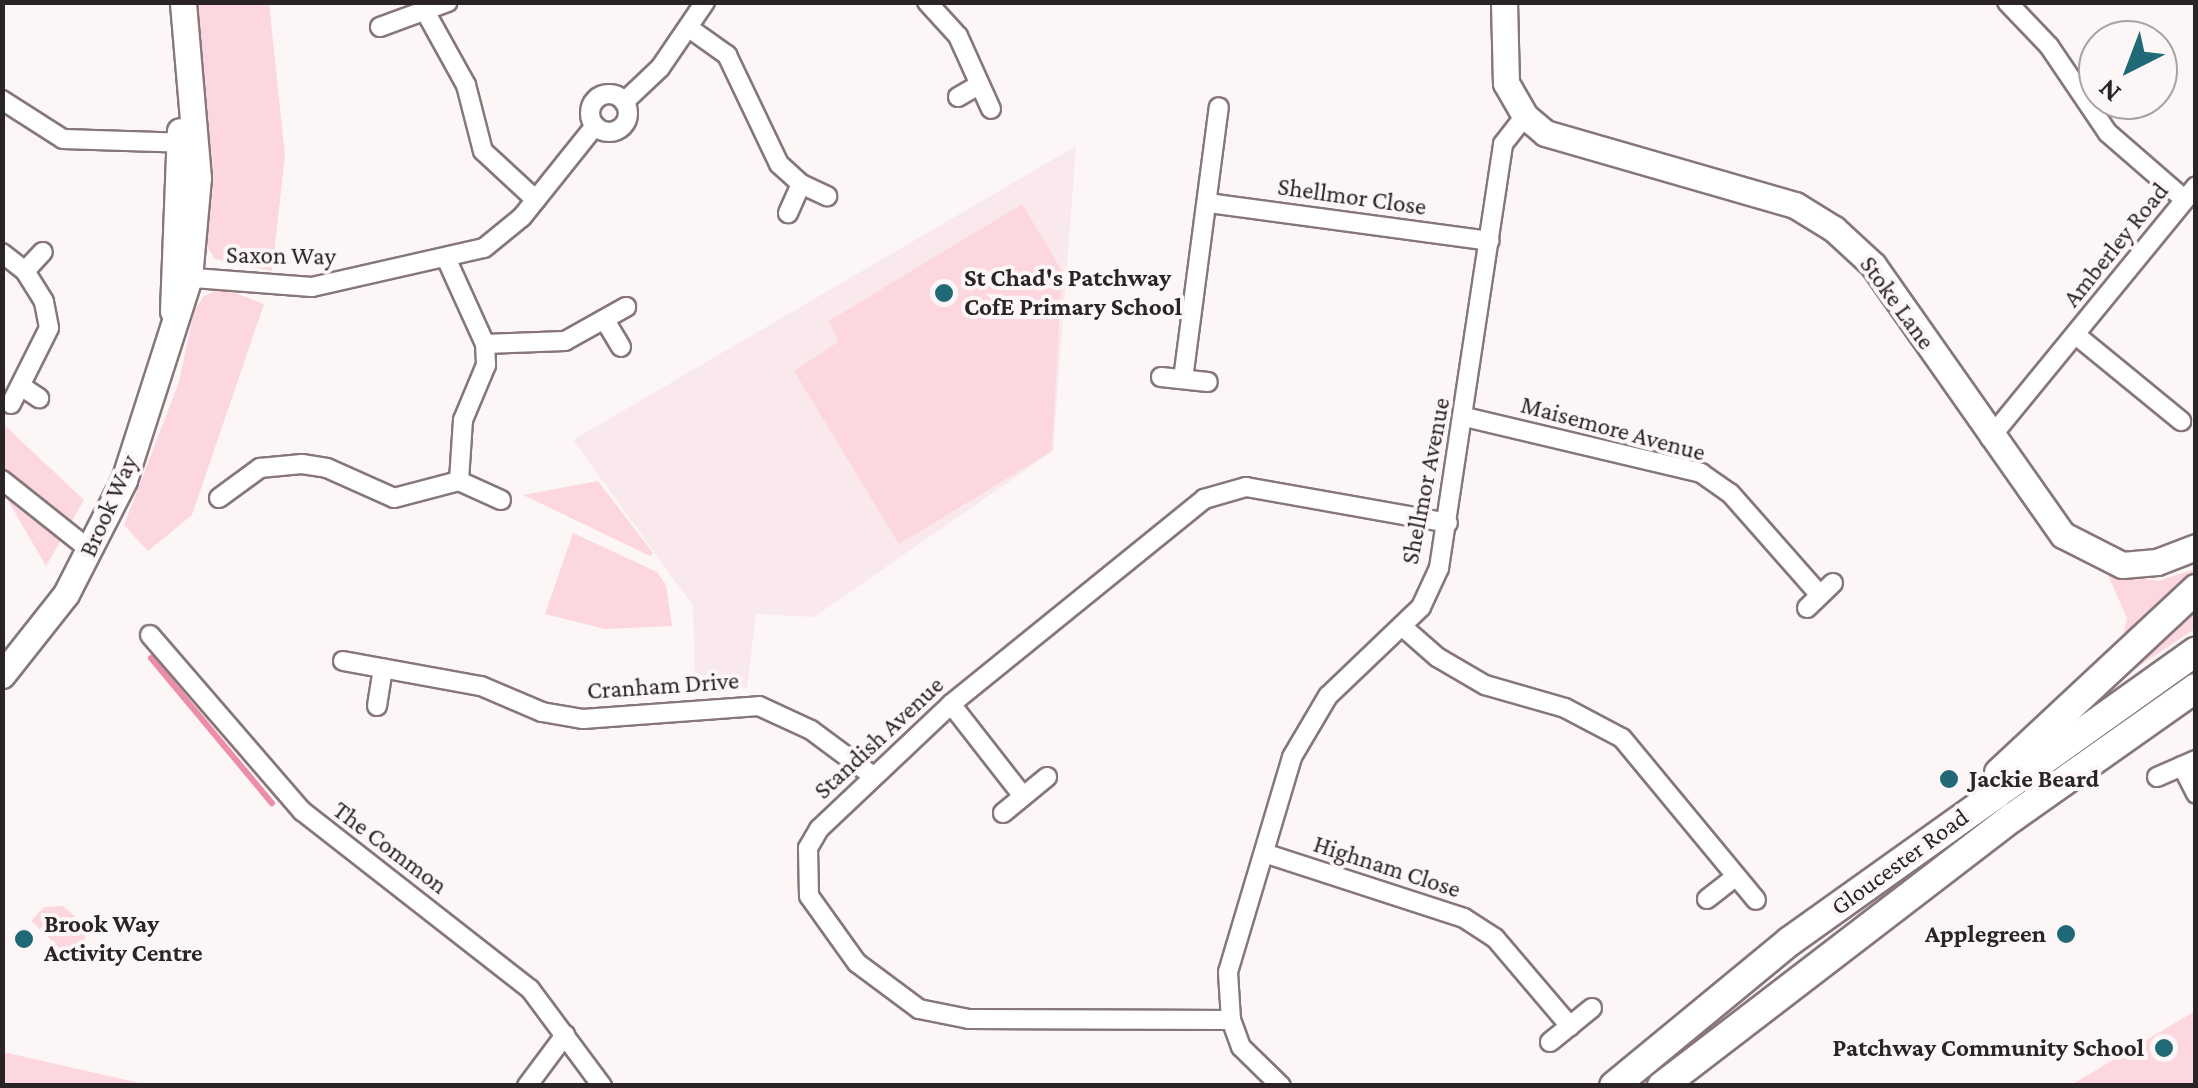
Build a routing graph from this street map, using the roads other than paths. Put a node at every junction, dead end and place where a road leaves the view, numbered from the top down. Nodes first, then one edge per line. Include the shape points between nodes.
1 (167, 2) edge
2 (183, 2) edge
3 (448, 2) edge
4 (705, 2) edge
5 (928, 2) edge
6 (1504, 2) edge
7 (2007, 2) edge
8 (426, 11) junction
9 (380, 27) dead end
10 (688, 28) junction
11 (979, 84) junction
12 (958, 97) dead end
13 (3, 102) edge
14 (624, 102) junction
15 (1219, 106) dead end
16 (991, 109) dead end
17 (1526, 116) junction
18 (595, 126) junction
19 (189, 143) junction
20 (801, 184) junction
21 (2190, 192) edge
22 (827, 196) dead end
23 (536, 200) junction
24 (1209, 203) junction
25 (788, 213) dead end
26 (1489, 241) junction
27 (43, 252) dead end
28 (2, 254) edge
29 (446, 258) junction
30 (25, 272) junction
31 (180, 277) junction
32 (626, 308) dead end
33 (606, 322) junction
34 (2076, 335) junction
35 (485, 344) junction
36 (622, 347) dead end
37 (1161, 378) dead end
38 (1183, 379) junction
39 (1208, 382) dead end
40 (22, 386) junction
41 (38, 398) dead end
42 (10, 404) dead end
43 (1465, 416) junction
44 (2181, 421) dead end
45 (1990, 438) junction
46 (2, 480) edge
47 (458, 481) junction
48 (218, 498) dead end
49 (501, 500) dead end
50 (1448, 523) junction
51 (2196, 547) edge
52 (90, 550) junction
53 (2196, 589) edge
54 (1820, 595) dead end
55 (1404, 628) junction
56 (150, 641) dead end
57 (2196, 651) edge
58 (343, 661) dead end
59 (383, 668) junction
60 (2, 675) edge
61 (2196, 688) edge
62 (951, 704) junction
63 (378, 706) dead end
64 (2196, 712) edge
65 (2189, 763) edge
66 (872, 776) junction
67 (1046, 776) dead end
68 (2156, 777) dead end
69 (2196, 794) edge
70 (1023, 796) junction
71 (1003, 813) dead end
72 (2013, 817) junction
73 (1264, 853) junction
74 (1905, 858) junction
75 (1736, 876) junction
76 (1708, 899) dead end
77 (1756, 900) dead end
78 (1592, 1008) dead end
79 (1231, 1020) junction
80 (1570, 1026) junction
81 (566, 1035) junction
82 (1550, 1042) dead end
83 (1267, 1082) edge
84 (527, 1086) edge
85 (602, 1086) edge
86 (1614, 1086) edge
87 (1662, 1086) edge

1 - 19 street, Brook Way
2 - 19 street, Brook Way
3 - 8 street
4 - 10 street, Saxon Way
5 - 11 street via 958,36
6 - 17 street via 1506,82
7 - 21 street via 2049,46 2108,133
8 - 9 street
8 - 23 street via 466,85 483,151
10 - 14 street, Saxon Way
10 - 20 street via 728,55 780,164
11 - 12 street
11 - 16 street
13 - 19 street via 64,139
14 - 18 street, Saxon Way via 628,118 621,128
14 - 18 street, Saxon Way via 611,94 597,98 590,112
15 - 24 street
17 - 26 street, Shellmor Avenue via 1503,144
17 - 45 street, Stoke Lane via 1573,145 1795,205 1834,228 1873,265
18 - 23 street, Saxon Way
19 - 31 street, Brook Way
20 - 22 street
20 - 25 street
21 - 34 street, Amberley Road
23 - 29 street, Saxon Way via 484,248
24 - 26 street, Shellmor Close
24 - 38 street
26 - 43 street, Shellmor Avenue
27 - 30 street
28 - 30 street
29 - 31 street, Saxon Way via 312,287
29 - 35 street
30 - 40 street via 44,302 49,328
31 - 52 street, Brook Way via 152,406
32 - 33 street
33 - 35 street via 564,341
33 - 36 street
34 - 44 street, Amberley Road
34 - 45 street, Amberley Road
35 - 47 street via 480,386 463,420
37 - 38 street
38 - 39 street
40 - 41 street
40 - 42 street
43 - 50 street, Shellmor Avenue
43 - 54 street, Maisemore Avenue via 1700,473 1730,493
45 - 51 street, Stoke Lane via 2063,535 2086,552 2122,565 2158,562
46 - 52 street
47 - 48 street via 394,498 328,468 302,464 236,470
47 - 49 street
50 - 55 street, Shellmor Avenue via 1439,568
50 - 62 street, Standish Avenue via 1246,487 1222,490
52 - 60 street, Brook Way via 66,594
53 - 74 main road
55 - 73 street, Shellmor Avenue via 1319,709 1292,758
55 - 75 street via 1436,657 1485,685 1602,722
56 - 81 street, The Common via 302,812 502,964
57 - 74 main road, Gloucester Road
58 - 59 street, Cranham Drive
59 - 63 street
59 - 66 street, Cranham Drive via 481,686 542,712 583,719 759,706 811,730
61 - 72 main road, Gloucester Road
62 - 66 street, Standish Avenue
62 - 70 street
64 - 72 main road
65 - 68 street
65 - 69 street
66 - 79 street, Standish Avenue via 819,829 808,848 805,884 857,963 886,991 919,1010 969,1019
67 - 70 street
70 - 71 street
72 - 87 main road, Gloucester Road
73 - 79 street, Shellmor Avenue via 1228,972
73 - 80 street, Highnam Close via 1464,918 1495,938
74 - 86 main road, Gloucester Road via 1790,941
75 - 76 street
75 - 77 street
78 - 80 street
79 - 83 street, Shellmor Avenue
80 - 82 street
81 - 84 street
81 - 85 street, The Common

